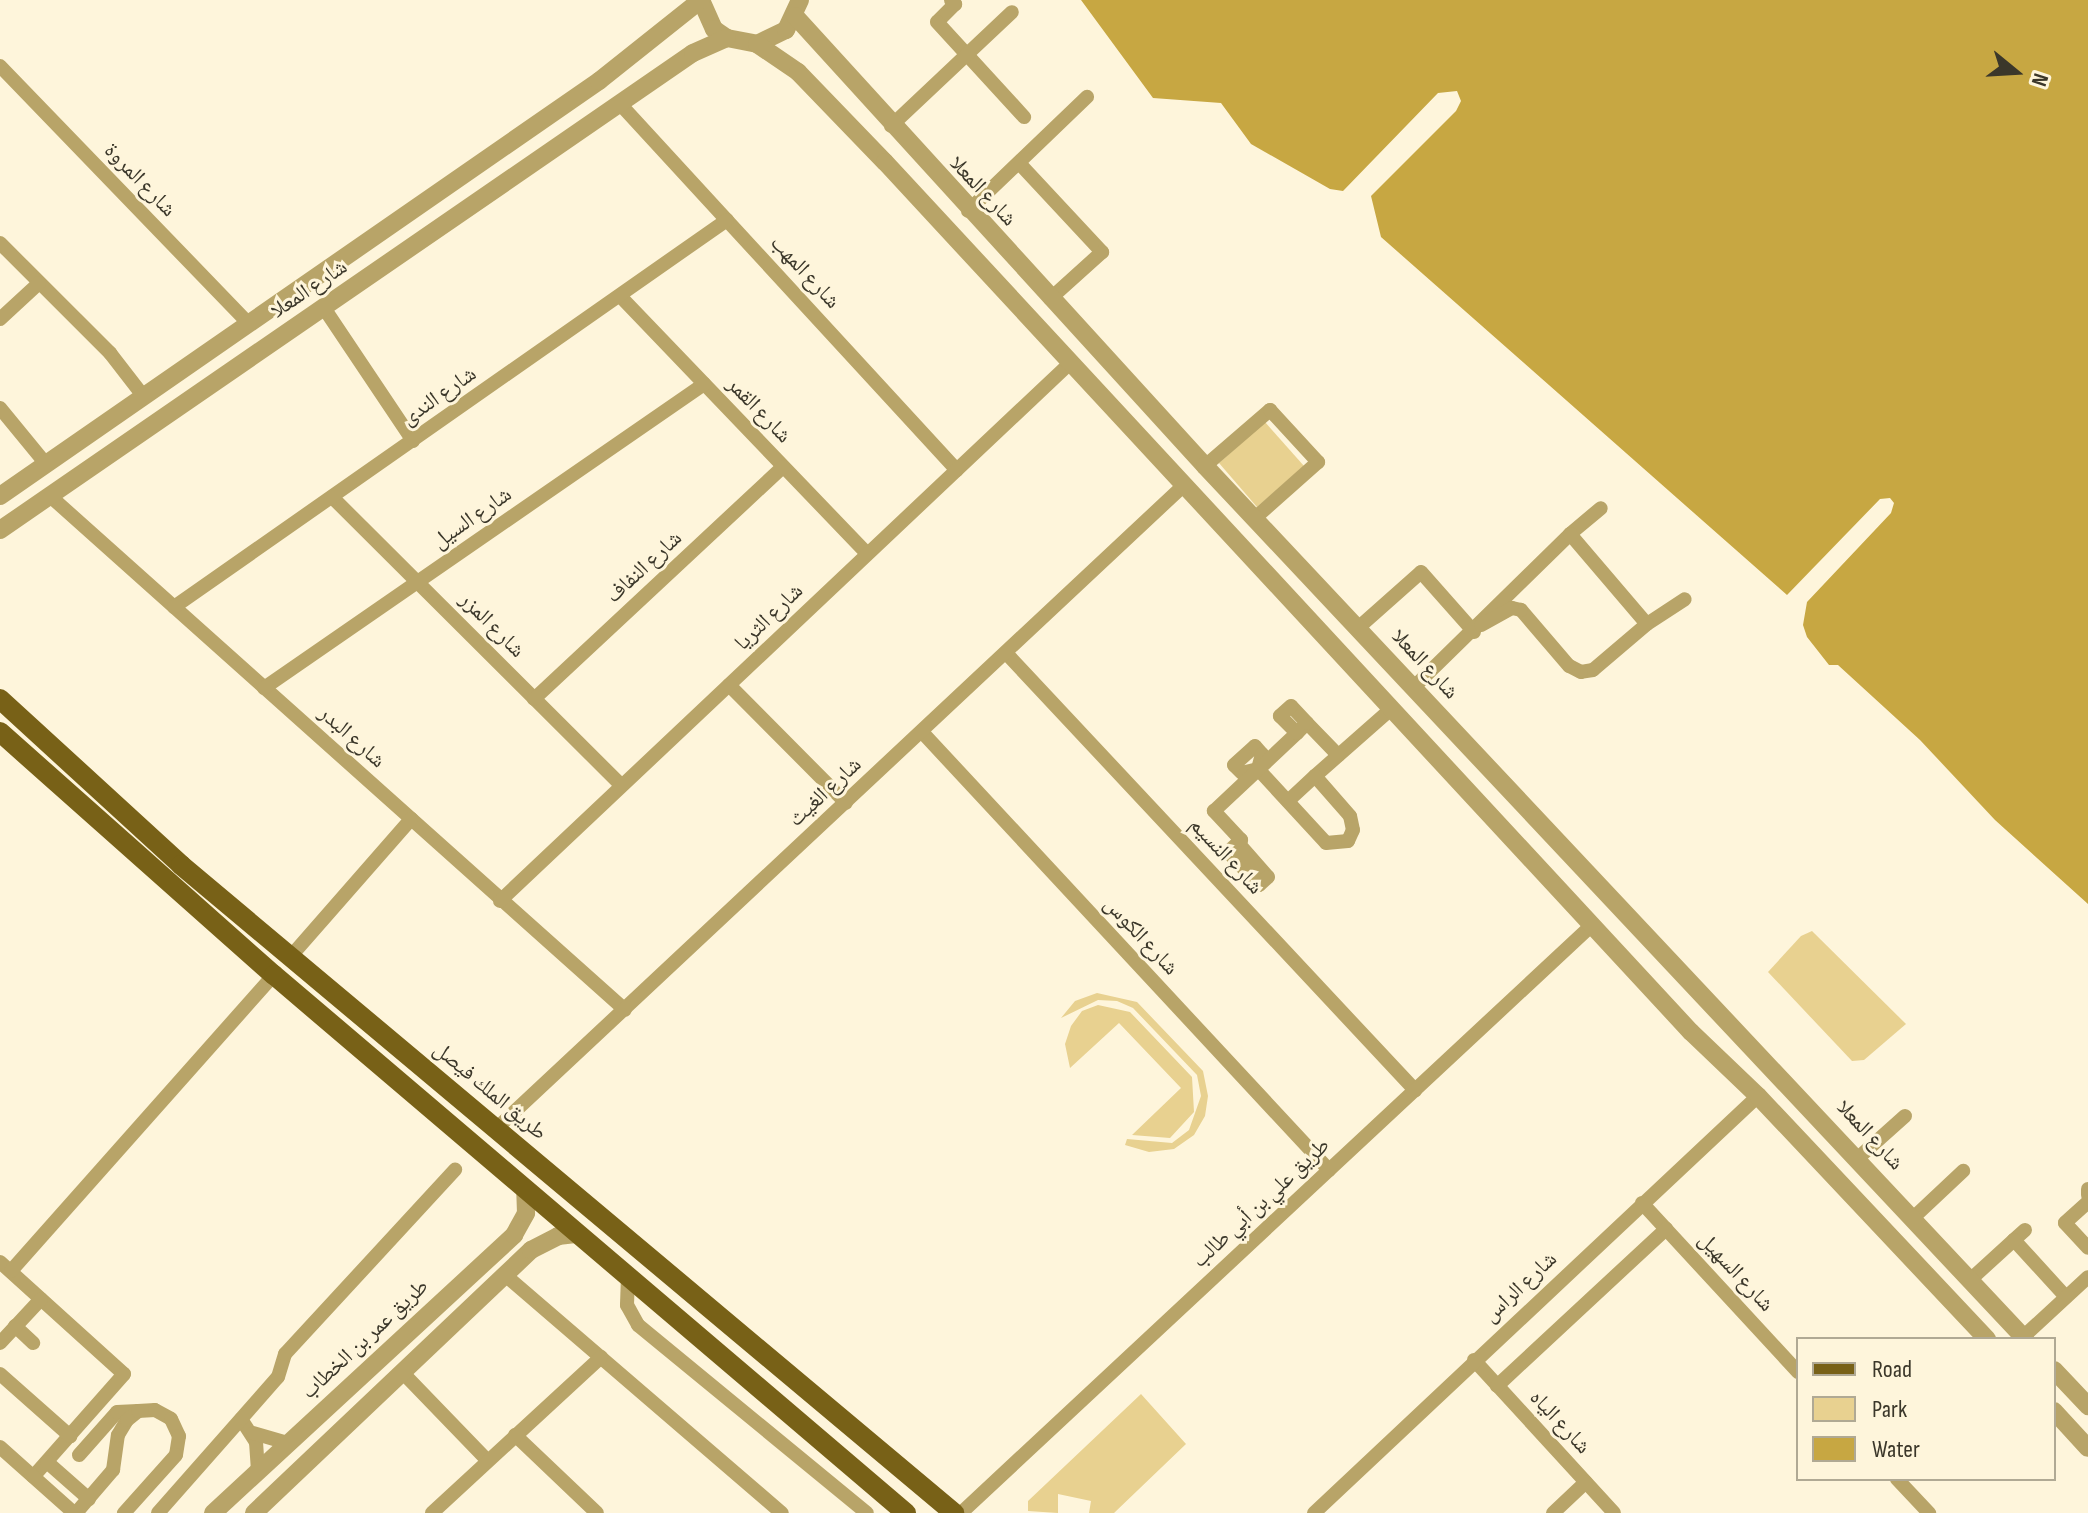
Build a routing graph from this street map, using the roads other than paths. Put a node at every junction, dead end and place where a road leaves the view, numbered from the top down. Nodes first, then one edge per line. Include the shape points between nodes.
1 (701, 0) edge
2 (951, 0) edge
3 (798, 8) edge
4 (1012, 12) dead end
5 (727, 38) junction
6 (757, 44) junction
7 (967, 55) junction
8 (0, 66) edge
9 (1087, 97) dead end
10 (621, 105) junction
11 (1024, 117) dead end
12 (891, 126) junction
13 (1019, 163) junction
14 (968, 211) junction
15 (727, 220) junction
16 (0, 243) edge
17 (39, 283) junction
18 (620, 296) junction
19 (1050, 299) junction
20 (324, 308) junction
21 (0, 319) edge
22 (249, 324) junction
23 (1068, 365) junction
24 (704, 384) junction
25 (144, 397) junction
26 (0, 408) edge
27 (413, 441) junction
28 (46, 464) junction
29 (1205, 466) junction
30 (783, 467) junction
31 (957, 470) junction
32 (1182, 487) junction
33 (0, 496) edge
34 (50, 496) junction
35 (332, 497) junction
36 (1601, 508) dead end
37 (1255, 518) junction
38 (0, 530) edge
39 (1570, 534) junction
40 (867, 554) junction
41 (418, 583) junction
42 (1685, 599) dead end
43 (174, 607) junction
44 (1647, 624) junction
45 (1358, 628) junction
46 (1478, 628) junction
47 (1006, 653) junction
48 (729, 685) junction
49 (1414, 687) junction
50 (264, 688) junction
51 (0, 699) edge
52 (534, 699) junction
53 (1391, 709) junction
54 (0, 732) edge
55 (922, 732) junction
56 (1338, 755) junction
57 (1258, 769) junction
58 (1315, 776) junction
59 (621, 785) junction
60 (1288, 801) junction
61 (846, 803) junction
62 (1487, 812) junction
63 (411, 819) junction
64 (1238, 843) dead end
65 (500, 901) junction
66 (1616, 903) junction
67 (1592, 925) junction
68 (292, 955) junction
69 (274, 975) junction
70 (625, 1010) junction
71 (1415, 1090) junction
72 (1758, 1096) junction
73 (1905, 1116) dead end
74 (497, 1128) junction
75 (1858, 1158) junction
76 (455, 1170) dead end
77 (1329, 1170) junction
78 (1963, 1171) dead end
79 (1832, 1174) junction
80 (525, 1189) junction
81 (2088, 1202) edge
82 (1642, 1203) junction
83 (1913, 1218) junction
84 (1666, 1229) junction
85 (578, 1234) junction
86 (2088, 1248) edge
87 (5, 1266) edge
88 (505, 1275) junction
89 (628, 1276) junction
90 (2088, 1277) edge
91 (1976, 1286) junction
92 (2066, 1297) junction
93 (41, 1299) junction
94 (15, 1326) junction
95 (415, 1327) junction
96 (1985, 1337) edge
97 (2023, 1337) edge
98 (2025, 1337) edge
99 (0, 1343) edge
100 (33, 1343) dead end
101 (432, 1346) junction
102 (601, 1357) junction
103 (1474, 1360) junction
104 (1796, 1370) edge
105 (2056, 1372) edge
106 (403, 1373) junction
107 (0, 1374) edge
108 (1497, 1386) junction
109 (2088, 1406) edge
110 (138, 1411) junction
111 (2056, 1413) edge
112 (241, 1419) junction
113 (253, 1433) junction
114 (515, 1435) junction
115 (70, 1436) junction
116 (287, 1443) junction
117 (0, 1447) edge
118 (2088, 1448) edge
119 (79, 1455) dead end
120 (488, 1461) junction
121 (47, 1462) junction
122 (258, 1471) junction
123 (33, 1477) junction
124 (1899, 1481) edge
125 (1586, 1482) junction
126 (284, 1485) junction
127 (89, 1499) junction
128 (441, 1510) edge
129 (75, 1513) edge
130 (124, 1513) edge
131 (158, 1513) edge
132 (213, 1513) edge
133 (254, 1513) edge
134 (276, 1513) edge
135 (597, 1513) edge
136 (782, 1513) edge
137 (867, 1513) edge
138 (906, 1513) edge
139 (954, 1513) edge
140 (961, 1513) edge
141 (1314, 1513) edge
142 (1553, 1513) edge
143 (1614, 1513) edge
144 (1929, 1513) edge

1 - 5 street via 714,29
1 - 22 street, شارع المعلا via 599,81
2 - 7 street via 955,4 937,22
3 - 6 street via 786,30
3 - 12 street, شارع المعلا
4 - 7 street
5 - 6 street
5 - 10 street, شارع المعلا via 693,53
6 - 23 street via 798,72
7 - 11 street
7 - 12 street
8 - 22 street, شارع المروة
9 - 13 street
10 - 15 street, شارع المهب
10 - 20 street, شارع المعلا
12 - 14 street, شارع المعلا
13 - 14 street
13 - 19 street via 1102,252
14 - 19 street, شارع المعلا
15 - 18 street, شارع الندى
15 - 31 street, شارع المهب
16 - 17 street
17 - 21 street
17 - 25 street via 110,353
18 - 24 street, شارع القمر
18 - 27 street, شارع الندى
19 - 29 street, شارع المعلا
20 - 27 street
20 - 34 street, شارع المعلا
22 - 25 street, شارع المعلا
23 - 31 street, شارع الثريا
23 - 32 street
24 - 30 street, شارع القمر
24 - 41 street, شارع السيل
25 - 28 street, شارع المعلا
26 - 28 street
27 - 35 street, شارع الندى
28 - 33 street, شارع المعلا
29 - 37 street, شارع المعلا
29 - 37 street via 1270,410 1318,462
30 - 40 street, شارع القمر
30 - 52 street, شارع النفاف
31 - 40 street, شارع الثريا
32 - 47 street, شارع الغيث
32 - 53 street
34 - 38 street, شارع المعلا
34 - 43 street, شارع البدر
35 - 41 street, شارع المزر
35 - 43 street, شارع الندى
36 - 39 street
37 - 45 street, شارع المعلا
39 - 44 street
39 - 46 street via 1516,581 1508,600
40 - 48 street, شارع الثريا
41 - 50 street, شارع السيل
41 - 52 street, شارع المزر
42 - 44 street
43 - 50 street, شارع البدر
44 - 46 street via 1593,670 1581,672 1569,666 1521,610 1512,608
45 - 46 street via 1421,572
45 - 49 street, شارع المعلا
46 - 49 street
47 - 55 street, شارع الغيث
47 - 71 street, شارع النسيم
48 - 59 street, شارع الثريا
48 - 61 street
49 - 53 street
49 - 66 street, شارع المعلا
50 - 63 street, شارع البدر
51 - 68 main road, طريق الملك فيصل via 181,865
52 - 59 street, شارع المزر
53 - 56 street
53 - 62 street
54 - 69 main road
55 - 61 street, شارع الغيث
55 - 77 street, شارع الكوس
56 - 57 street via 1302,728
56 - 58 street
57 - 60 street
57 - 64 street via 1214,811 1241,840
58 - 60 street
58 - 60 street via 1350,816 1353,830 1348,841 1326,843
59 - 65 street, شارع الثريا
61 - 70 street, شارع الغيث
62 - 66 street via 1491,797 1506,798 1594,891
62 - 67 street
63 - 65 street, شارع البدر
63 - 68 street
65 - 70 street, شارع البدر
66 - 75 street, شارع المعلا
67 - 71 street, طريق علي بن أبي طالب
67 - 72 street
68 - 74 main road, طريق الملك فيصل
69 - 80 main road
69 - 87 street
70 - 74 street, شارع الغيث
71 - 77 street, طريق علي بن أبي طالب
72 - 79 street
72 - 82 street, شارع الراس
73 - 75 street
74 - 139 main road, طريق الملك فيصل
75 - 83 street, شارع المعلا
76 - 112 street via 285,1354 278,1377
77 - 140 street, طريق علي بن أبي طالب
78 - 83 street
79 - 91 street via 1845,1177 1966,1303 1975,1306
79 - 96 street
80 - 85 main road
80 - 95 street, طريق عمر بن الخطاب via 526,1213 519,1228
81 - 86 street via 2065,1223
82 - 84 street, شارع السهيل
82 - 103 street, شارع الراس
83 - 91 street, شارع المعلا
84 - 104 street, شارع السهيل
84 - 108 street
85 - 88 street via 539,1244
85 - 89 main road
87 - 93 street
88 - 101 street
88 - 102 street
89 - 137 street via 627,1305 638,1325
89 - 138 main road
90 - 92 street
91 - 92 street via 2020,1235
91 - 97 street, شارع المعلا
92 - 98 street
93 - 94 street
93 - 115 street via 124,1374
94 - 99 street
94 - 100 street
95 - 101 street via 430,1333
95 - 116 street, طريق عمر بن الخطاب
101 - 106 street
102 - 114 street
102 - 136 street
103 - 108 street, شارع الياه
103 - 141 street, شارع الراس
105 - 109 street
106 - 120 street
106 - 126 street
107 - 115 street
108 - 125 street, شارع الياه
110 - 119 street via 117,1412
110 - 127 street via 118,1435 113,1470
110 - 130 street via 155,1410 171,1419 179,1436 176,1455
111 - 118 street
112 - 113 street
112 - 131 street
113 - 116 street
113 - 122 street
114 - 120 street
114 - 135 street
115 - 121 street
116 - 122 street, طريق عمر بن الخطاب
117 - 123 street
120 - 128 street
121 - 123 street
121 - 127 street
122 - 132 street, طريق عمر بن الخطاب
123 - 129 street
124 - 144 street
125 - 142 street
125 - 143 street, شارع الياه
126 - 133 street
126 - 134 street
127 - 129 street

